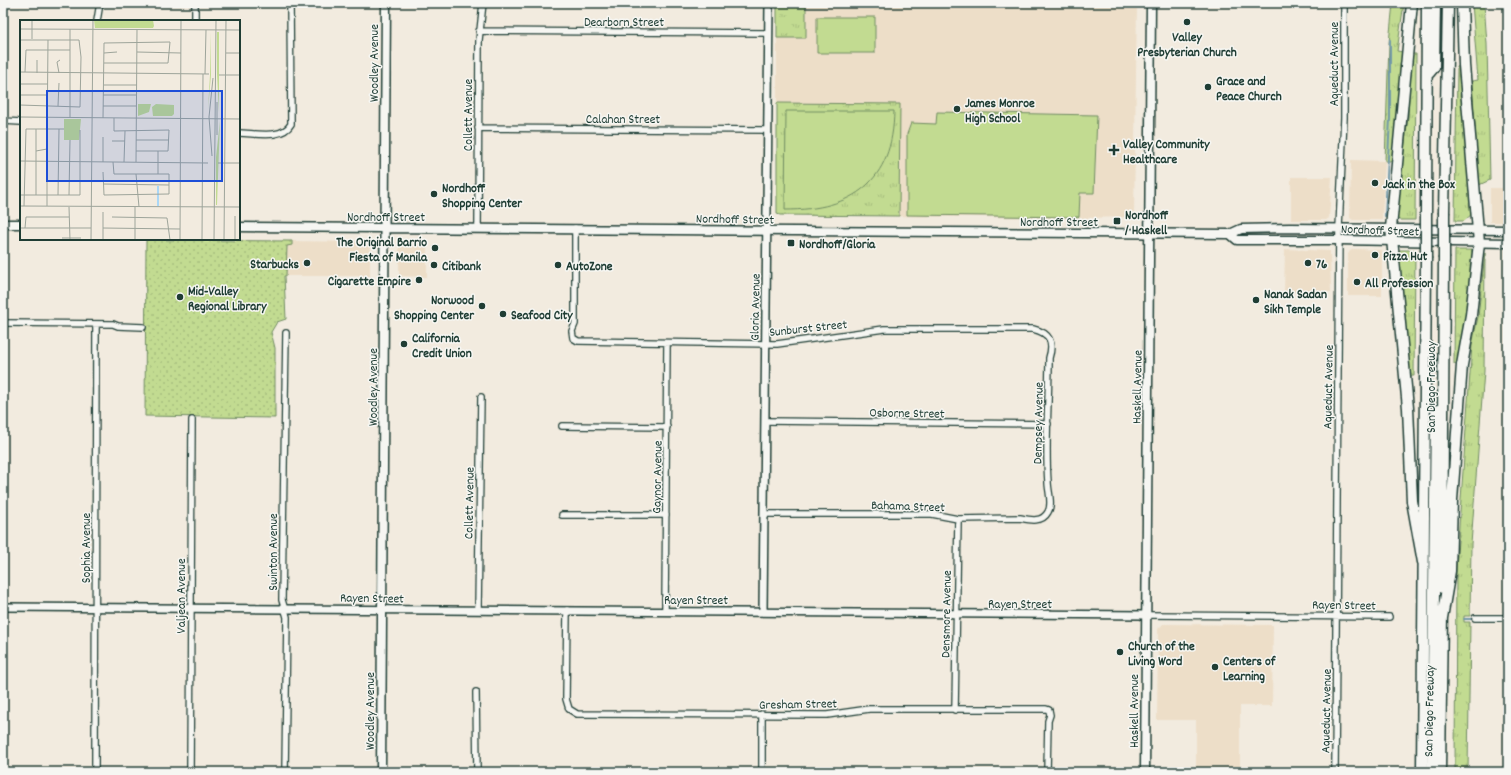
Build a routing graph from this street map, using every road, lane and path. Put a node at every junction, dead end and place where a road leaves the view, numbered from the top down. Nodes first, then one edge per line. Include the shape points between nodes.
1 (4, 3) edge
2 (100, 3) edge
3 (196, 3) edge
4 (290, 3) edge
5 (386, 3) edge
6 (483, 3) edge
7 (769, 3) edge
8 (1151, 3) edge
9 (1344, 3) edge
10 (1412, 3) edge
11 (1427, 3) edge
12 (1435, 3) edge
13 (1439, 3) edge
14 (1448, 3) edge
15 (1462, 3) edge
16 (3, 7) edge
17 (97, 20) edge
18 (195, 20) edge
19 (479, 31) junction
20 (769, 33) junction
21 (1447, 45) junction
22 (1427, 77) junction
23 (3, 122) edge
24 (20, 122) edge
25 (478, 128) junction
26 (767, 130) junction
27 (240, 133) edge
28 (3, 224) edge
29 (20, 224) edge
30 (240, 227) edge
31 (385, 228) junction
32 (478, 228) junction
33 (575, 228) junction
34 (1339, 228) junction
35 (1391, 228) junction
36 (1478, 229) junction
37 (1508, 230) edge
38 (767, 231) junction
39 (1149, 233) junction
40 (1230, 234) junction
41 (1339, 240) junction
42 (1392, 242) junction
43 (1479, 243) junction
44 (1508, 243) edge
45 (3, 323) edge
46 (96, 324) junction
47 (143, 327) dead end
48 (286, 333) dead end
49 (1046, 333) joint
50 (667, 343) junction
51 (766, 343) junction
52 (481, 397) dead end
53 (1443, 401) junction
54 (1424, 407) junction
55 (192, 420) dead end
56 (765, 421) junction
57 (1048, 424) junction
58 (562, 426) dead end
59 (667, 427) junction
60 (1048, 513) joint
61 (765, 514) junction
62 (562, 515) dead end
63 (666, 515) junction
64 (958, 519) junction
65 (1424, 562) junction
66 (3, 607) edge
67 (96, 607) junction
68 (192, 608) junction
69 (285, 609) junction
70 (382, 609) junction
71 (478, 610) junction
72 (567, 610) junction
73 (665, 611) junction
74 (763, 612) junction
75 (956, 614) junction
76 (1146, 615) junction
77 (1337, 616) junction
78 (1389, 617) dead end
79 (1442, 618) junction
80 (1475, 618) dead end
81 (1508, 618) edge
82 (476, 692) dead end
83 (955, 710) junction
84 (762, 714) junction
85 (95, 772) edge
86 (190, 772) edge
87 (285, 772) edge
88 (381, 772) edge
89 (477, 772) edge
90 (762, 772) edge
91 (1047, 772) edge
92 (1145, 772) edge
93 (1335, 772) edge
94 (1422, 772) edge
95 (1428, 772) edge
96 (1432, 772) edge
97 (1440, 772) edge

1 - 16 street
2 - 17 street
3 - 18 street
4 - 27 street via 291,119 288,128 269,134
5 - 31 main road, Woodley Avenue
6 - 19 street, Collett Avenue
7 - 20 street, Gloria Avenue
8 - 39 main road, Haskell Avenue
9 - 34 street, Aqueduct Avenue via 1344,118
10 - 35 highway
11 - 22 highway, San Diego Freeway
12 - 22 highway via 1434,67
13 - 21 highway via 1439,34
14 - 21 highway, San Diego Freeway
15 - 36 highway via 1464,65
19 - 20 street, Dearborn Street
19 - 25 street, Collett Avenue
20 - 26 street, Gloria Avenue
21 - 53 highway, San Diego Freeway, bridge
22 - 54 highway, San Diego Freeway, bridge
23 - 24 street
25 - 26 street, Calahan Street
25 - 32 street, Collett Avenue
26 - 38 street, Gloria Avenue
28 - 29 main road
30 - 31 main road, Nordhoff Street
31 - 32 main road, Nordhoff Street
31 - 70 main road, Woodley Avenue
32 - 33 main road, Nordhoff Street
33 - 38 main road, Nordhoff Street
33 - 50 street, Sunburst Street via 573,338 582,342
34 - 35 main road, Nordhoff Street
34 - 40 main road, Nordhoff Street via 1241,229
34 - 41 street, Aqueduct Avenue
35 - 36 main road, Nordhoff Street
35 - 42 highway
36 - 37 main road, Nordhoff Street
36 - 43 highway
38 - 39 main road, Nordhoff Street
38 - 51 street, Gloria Avenue
39 - 40 main road, Nordhoff Street
39 - 76 main road, Haskell Avenue
40 - 41 main road, Nordhoff Street via 1237,240
41 - 42 main road, Nordhoff Street
41 - 77 street, Aqueduct Avenue
42 - 43 main road, Nordhoff Street
42 - 65 highway via 1408,408 1412,501
43 - 44 main road, Nordhoff Street
43 - 79 highway via 1471,315 1462,365 1452,500 1450,571
45 - 46 street
46 - 47 street
46 - 67 street, Sophia Avenue
48 - 69 street, Swinton Avenue via 282,600
49 - 51 street, Sunburst Street via 1033,329 884,329 776,344
49 - 57 street, Dempsey Avenue via 1051,345
50 - 51 street, Sunburst Street
50 - 59 street, Gaynor Avenue
51 - 56 street, Gloria Avenue
52 - 71 street, Collett Avenue
53 - 79 highway, San Diego Freeway
53 - 96 highway via 1436,412
54 - 65 highway, San Diego Freeway
54 - 95 highway via 1431,413
55 - 68 street, Valjean Avenue
56 - 57 street, Osborne Street
56 - 61 street, Gloria Avenue
57 - 60 street, Dempsey Avenue
58 - 59 street
59 - 63 street, Gaynor Avenue
60 - 64 street, Bahama Street via 1034,520
61 - 64 street, Bahama Street via 932,514
61 - 74 street, Gloria Avenue
62 - 63 street
63 - 73 street, Gaynor Avenue
64 - 75 street, Densmore Avenue
65 - 94 highway, San Diego Freeway
66 - 67 street, Rayen Street
67 - 68 street, Rayen Street
67 - 85 street, Sophia Avenue
68 - 69 street, Rayen Street
68 - 86 street, Valjean Avenue
69 - 70 street, Rayen Street
69 - 87 street, Swinton Avenue
70 - 71 street, Rayen Street
70 - 88 main road, Woodley Avenue
71 - 72 street, Rayen Street
72 - 73 street, Rayen Street
72 - 84 street, Gresham Street via 566,699 571,711 584,714
73 - 74 street, Rayen Street
74 - 75 street, Rayen Street
75 - 76 street, Rayen Street
75 - 83 street, Densmore Avenue
76 - 77 street, Rayen Street
76 - 92 main road, Haskell Avenue
77 - 78 street, Rayen Street
77 - 93 street, Aqueduct Avenue
79 - 97 highway, San Diego Freeway
80 - 81 street
82 - 89 street
83 - 84 street, Gresham Street via 869,709 827,715
83 - 91 street, Gresham Street via 1049,710
84 - 90 street

